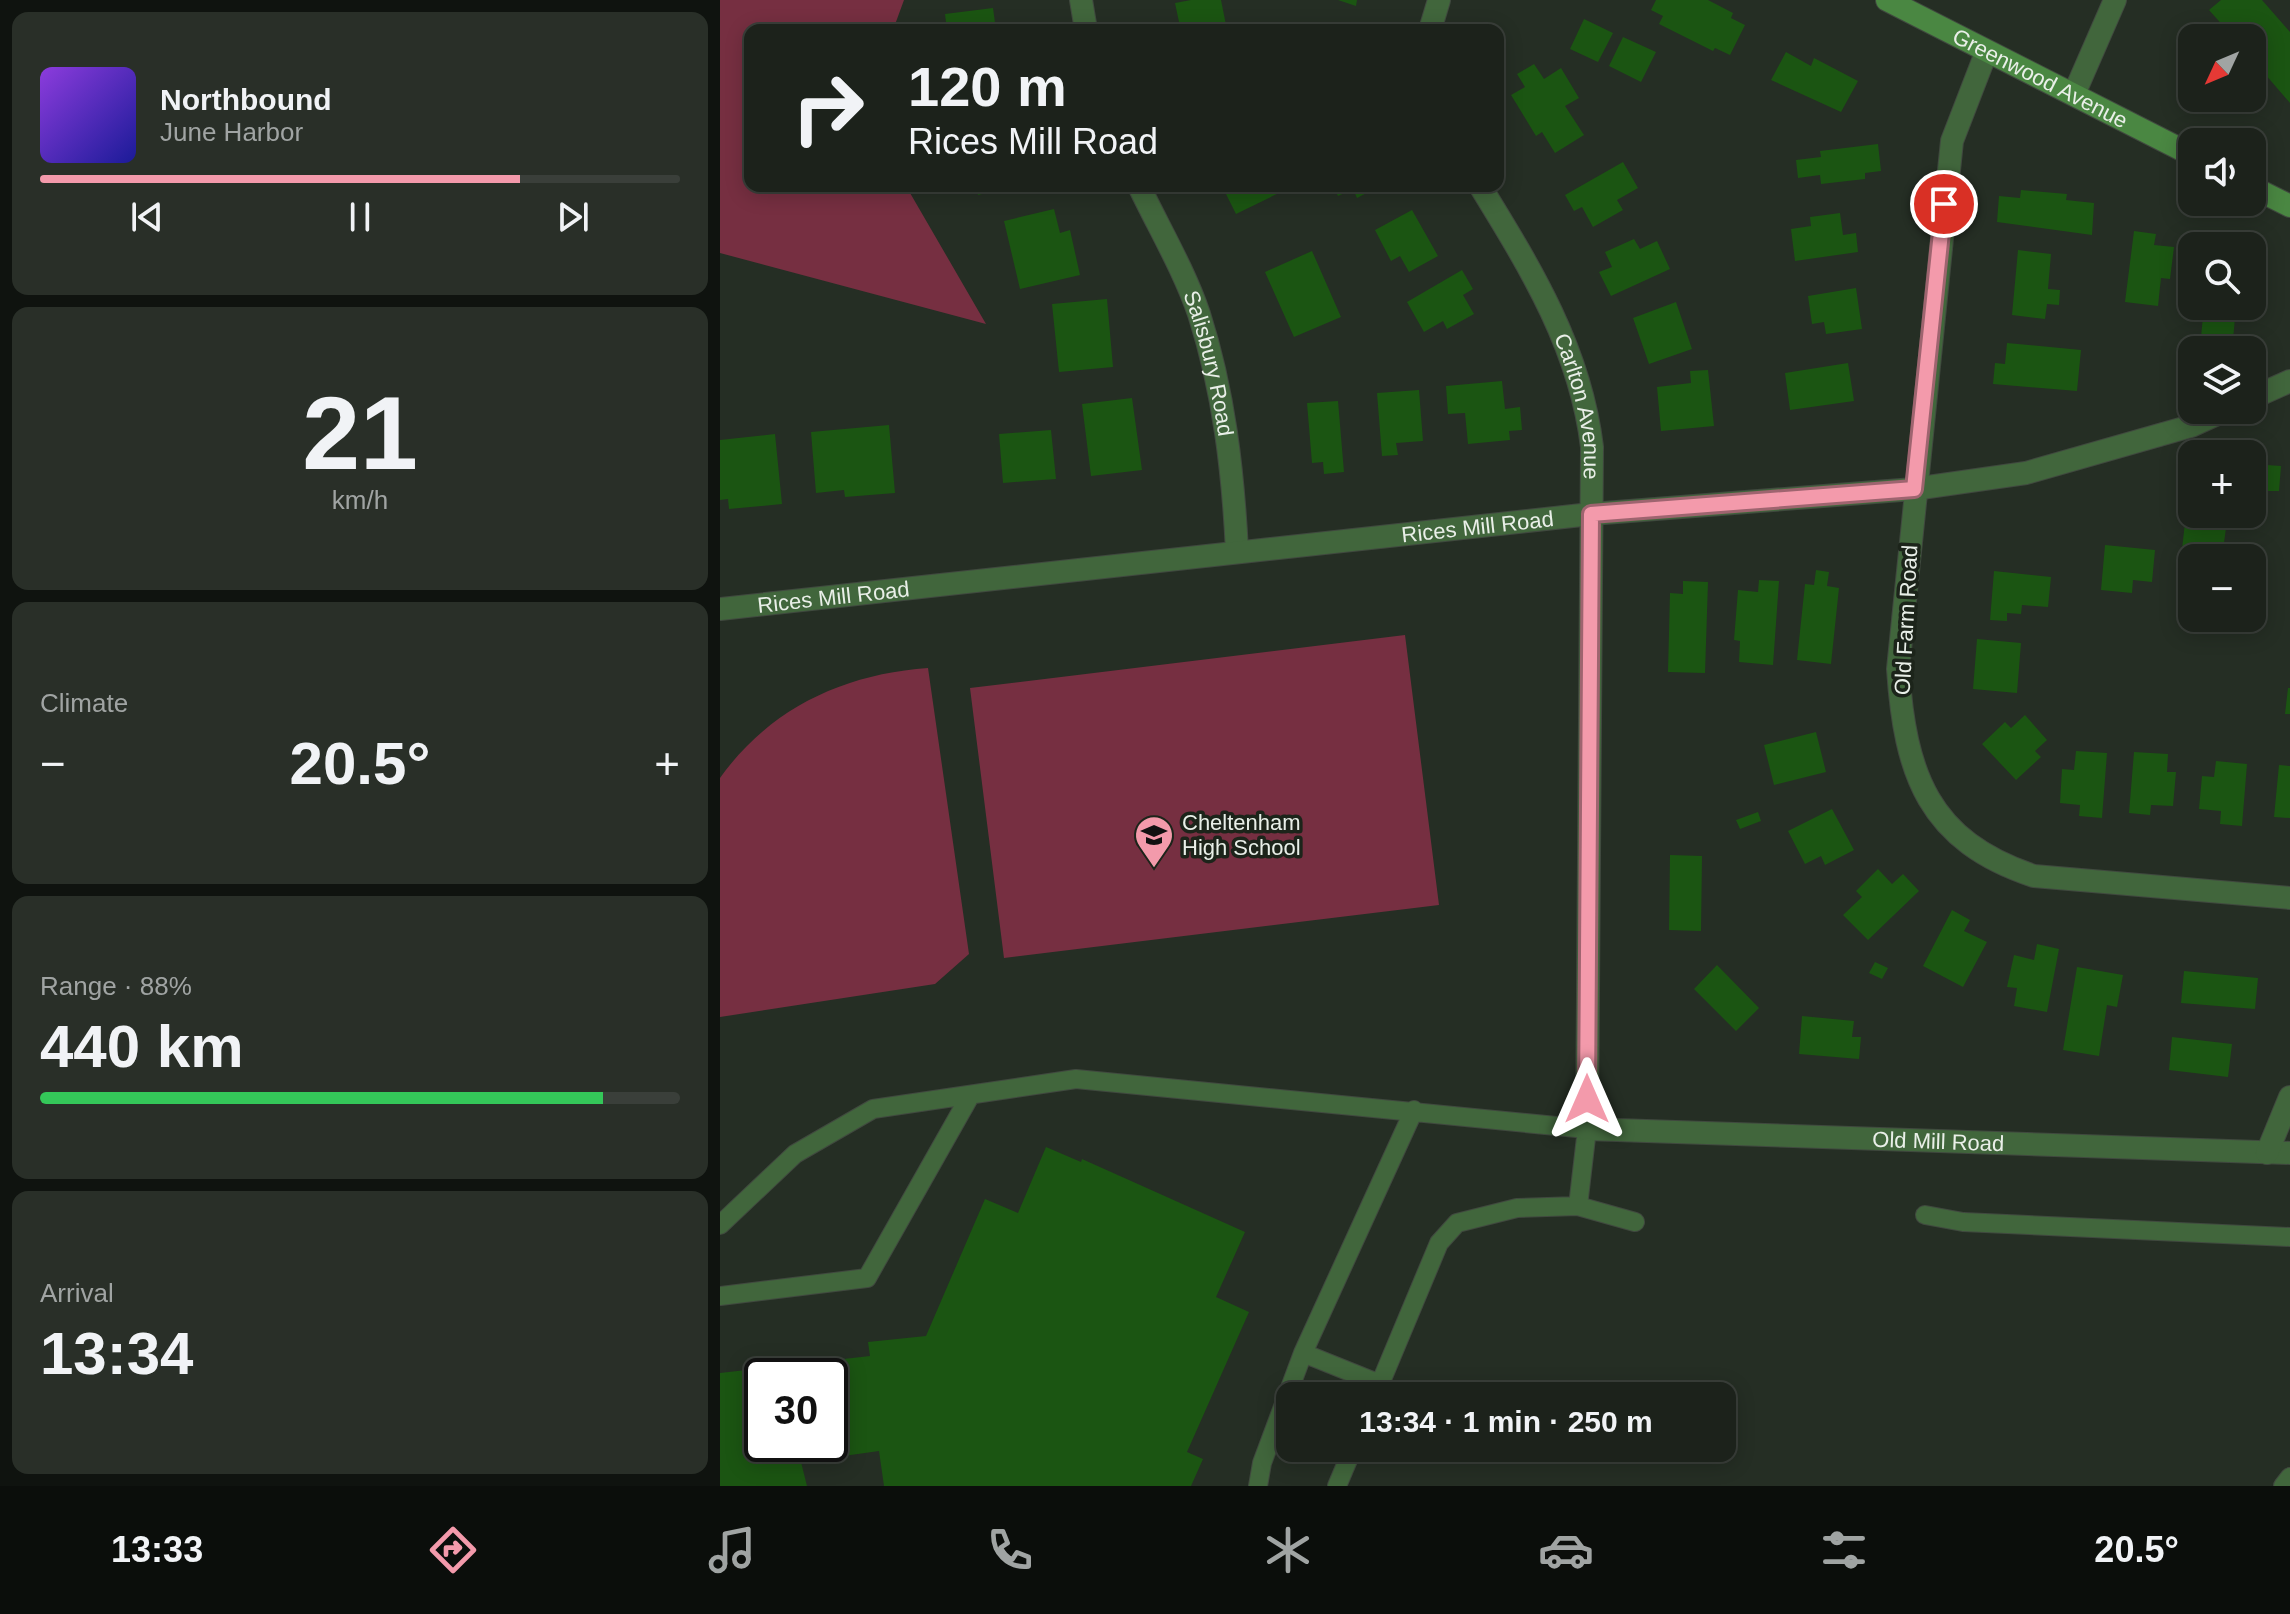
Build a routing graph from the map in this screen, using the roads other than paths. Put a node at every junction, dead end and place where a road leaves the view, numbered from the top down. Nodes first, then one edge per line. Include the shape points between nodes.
1 (1081, 0) edge
2 (1439, 0) edge
3 (1887, 0) edge
4 (2115, 0) edge
5 (1085, 24) edge
6 (1432, 24) edge
7 (1986, 53) junction
8 (2074, 94) junction
9 (2178, 148) edge
10 (1142, 192) edge
11 (1484, 192) edge
12 (2266, 194) edge
13 (2290, 206) edge
14 (2290, 381) edge
15 (2266, 392) edge
16 (2195, 424) edge
17 (1914, 489) junction
18 (1591, 514) junction
19 (1237, 551) junction
20 (720, 609) edge
21 (2290, 898) edge
22 (970, 1096) junction
23 (2290, 1097) edge
24 (1414, 1110) junction
25 (1587, 1129) junction
26 (2267, 1153) junction
27 (2290, 1153) edge
28 (1578, 1206) junction
29 (1925, 1215) dead end
30 (1635, 1222) dead end
31 (720, 1225) edge
32 (2290, 1237) edge
33 (720, 1296) edge
34 (1303, 1353) junction
35 (1362, 1382) edge
36 (1381, 1382) edge
37 (1347, 1462) edge
38 (2290, 1477) edge
39 (1258, 1486) edge
40 (1337, 1486) edge
41 (2283, 1486) edge

1 - 5 street
2 - 6 street
3 - 7 main road, Greenwood Avenue
4 - 8 street
7 - 8 main road, Greenwood Avenue
7 - 17 street, Old Farm Road via 1952,141
8 - 9 main road, Greenwood Avenue
10 - 19 street, Salisbury Road via 1199,316 1233,470
11 - 18 street, Carlton Avenue via 1534,272 1564,335 1587,407
12 - 13 main road
14 - 15 street
16 - 17 street, Rices Mill Road via 2026,473
17 - 18 street, Rices Mill Road
17 - 21 street, Old Farm Road via 1898,669 1909,750 1929,806 1972,847 1998,864 2034,876
18 - 19 street, Rices Mill Road
18 - 25 street, Carlton Avenue
19 - 20 street, Rices Mill Road
22 - 24 lane via 1076,1079
22 - 31 lane via 873,1109 795,1154
22 - 33 lane via 867,1278
23 - 26 street
24 - 25 lane
24 - 34 lane
25 - 26 street, Old Mill Road
25 - 28 lane
26 - 27 street, Old Mill Road
28 - 30 lane
28 - 36 lane via 1517,1208 1457,1223 1439,1243
29 - 32 lane via 1963,1222
34 - 35 lane
34 - 39 lane
37 - 40 lane
38 - 41 lane

